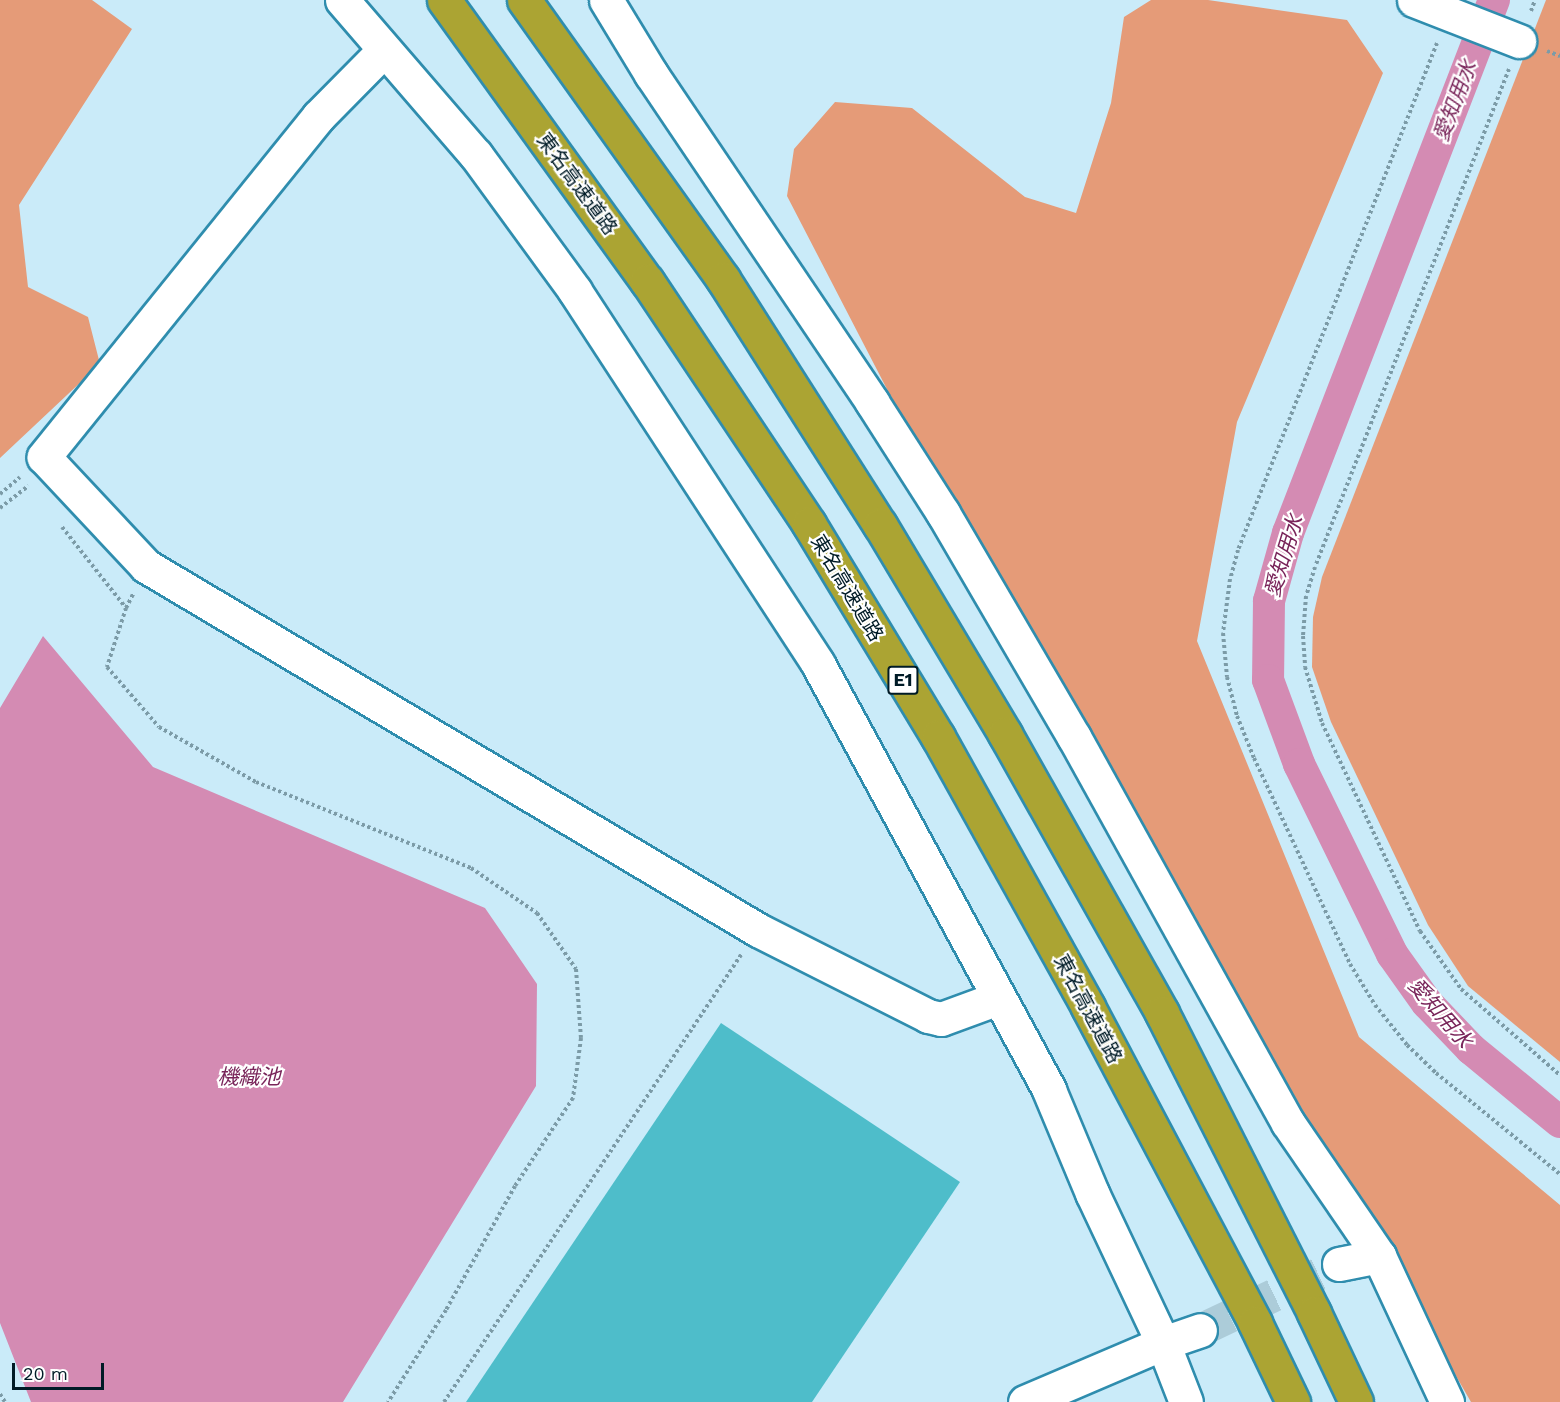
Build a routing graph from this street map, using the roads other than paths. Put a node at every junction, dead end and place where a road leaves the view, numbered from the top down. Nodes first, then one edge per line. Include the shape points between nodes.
1 (342, 0) edge
2 (444, 0) edge
3 (524, 0) edge
4 (606, 0) edge
5 (1414, 0) edge
6 (1519, 41) road end
7 (384, 50) junction
8 (998, 998) junction
9 (1379, 1256) junction
10 (1339, 1264) tunnel mouth
11 (1200, 1330) tunnel mouth
12 (1163, 1343) junction
13 (1025, 1402) edge
14 (1186, 1402) edge
15 (1293, 1402) edge
16 (1356, 1402) edge
17 (1447, 1402) edge

1 - 7 street
2 - 15 highway, 東名高速道路 / E1 via 647,281 809,524 895,666 1088,1007
3 - 16 highway via 723,279 880,525 1005,734 1162,1013
4 - 9 street via 651,74 943,513 1074,737 1288,1123
5 - 6 street
7 - 8 street via 476,155 575,291 806,645
7 - 8 street via 318,117 44,457 146,566 758,930 928,1016 941,1019
8 - 12 street via 1049,1090 1092,1193
9 - 10 street
9 - 17 street
11 - 12 street
12 - 13 street
12 - 14 street

